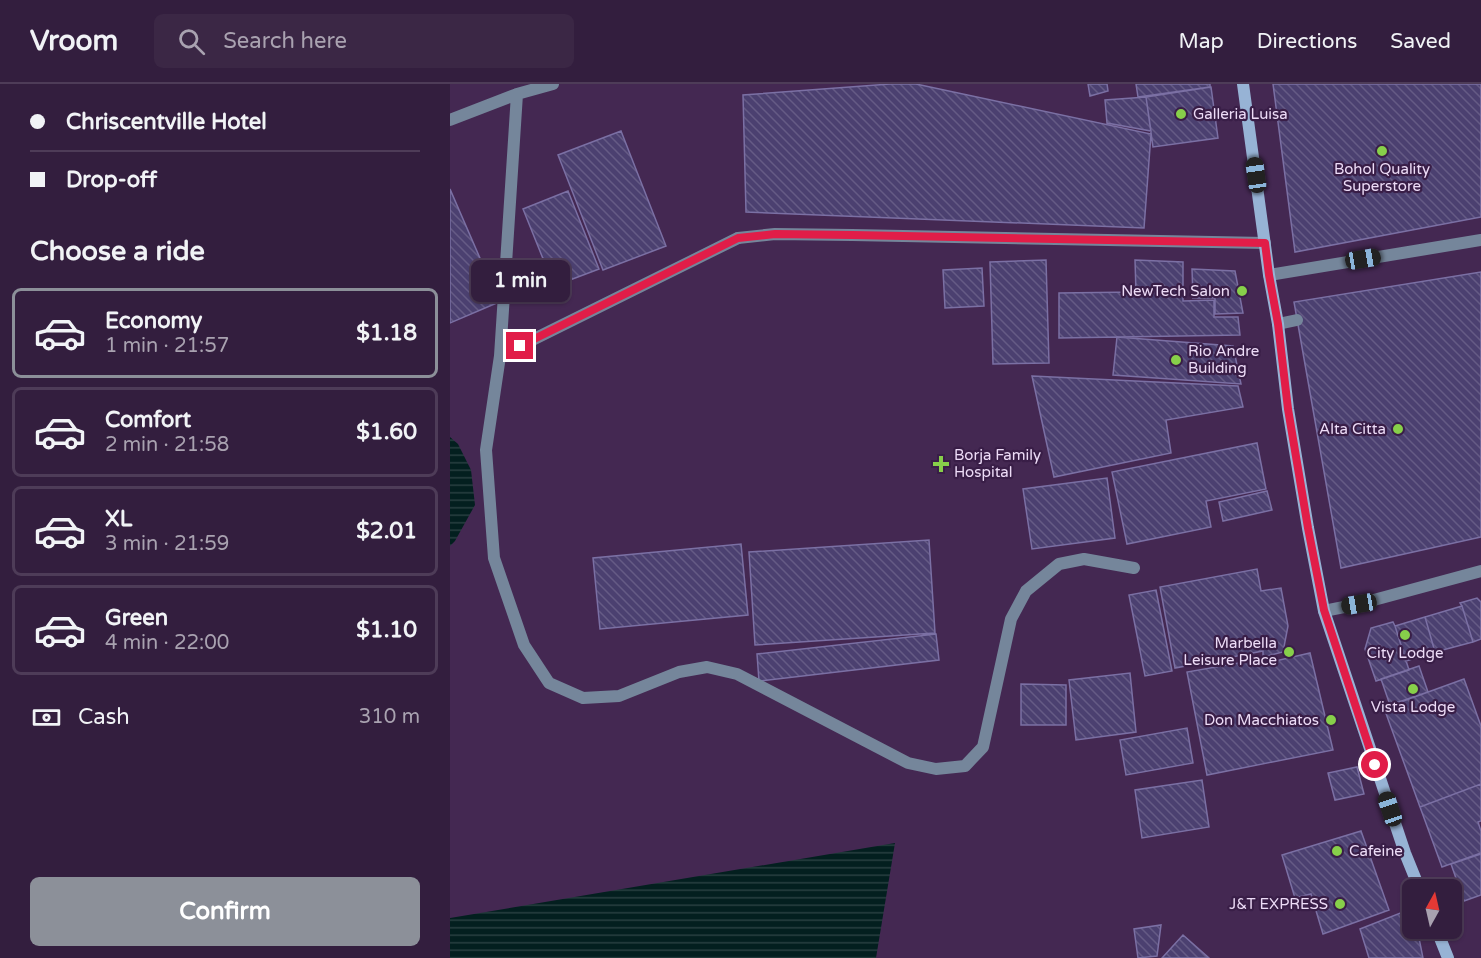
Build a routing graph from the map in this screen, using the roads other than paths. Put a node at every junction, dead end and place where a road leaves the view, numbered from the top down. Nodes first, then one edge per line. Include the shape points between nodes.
1 (553, 84) edge
2 (1243, 84) edge
3 (540, 86) edge
4 (517, 94) junction
5 (450, 120) edge
6 (1481, 240) edge
7 (1265, 243) junction
8 (1269, 275) junction
9 (1297, 320) dead end
10 (1278, 324) junction
11 (500, 356) junction
12 (1134, 568) dead end
13 (1481, 571) edge
14 (1324, 610) junction
15 (1416, 879) edge
16 (1440, 939) edge
17 (1448, 958) edge

1 - 3 street
2 - 7 main road
3 - 4 street
4 - 5 street
4 - 11 street
6 - 8 street
7 - 8 main road
7 - 11 street via 775,234 738,238
8 - 10 main road
9 - 10 street
10 - 14 main road via 1288,409
11 - 12 street via 486,450 494,558 524,645 549,683 583,698 619,696 679,672 707,667 737,674 908,763 936,769 965,766 982,747 1011,619 1026,591 1059,564 1084,559
13 - 14 street
14 - 15 main road
16 - 17 main road

